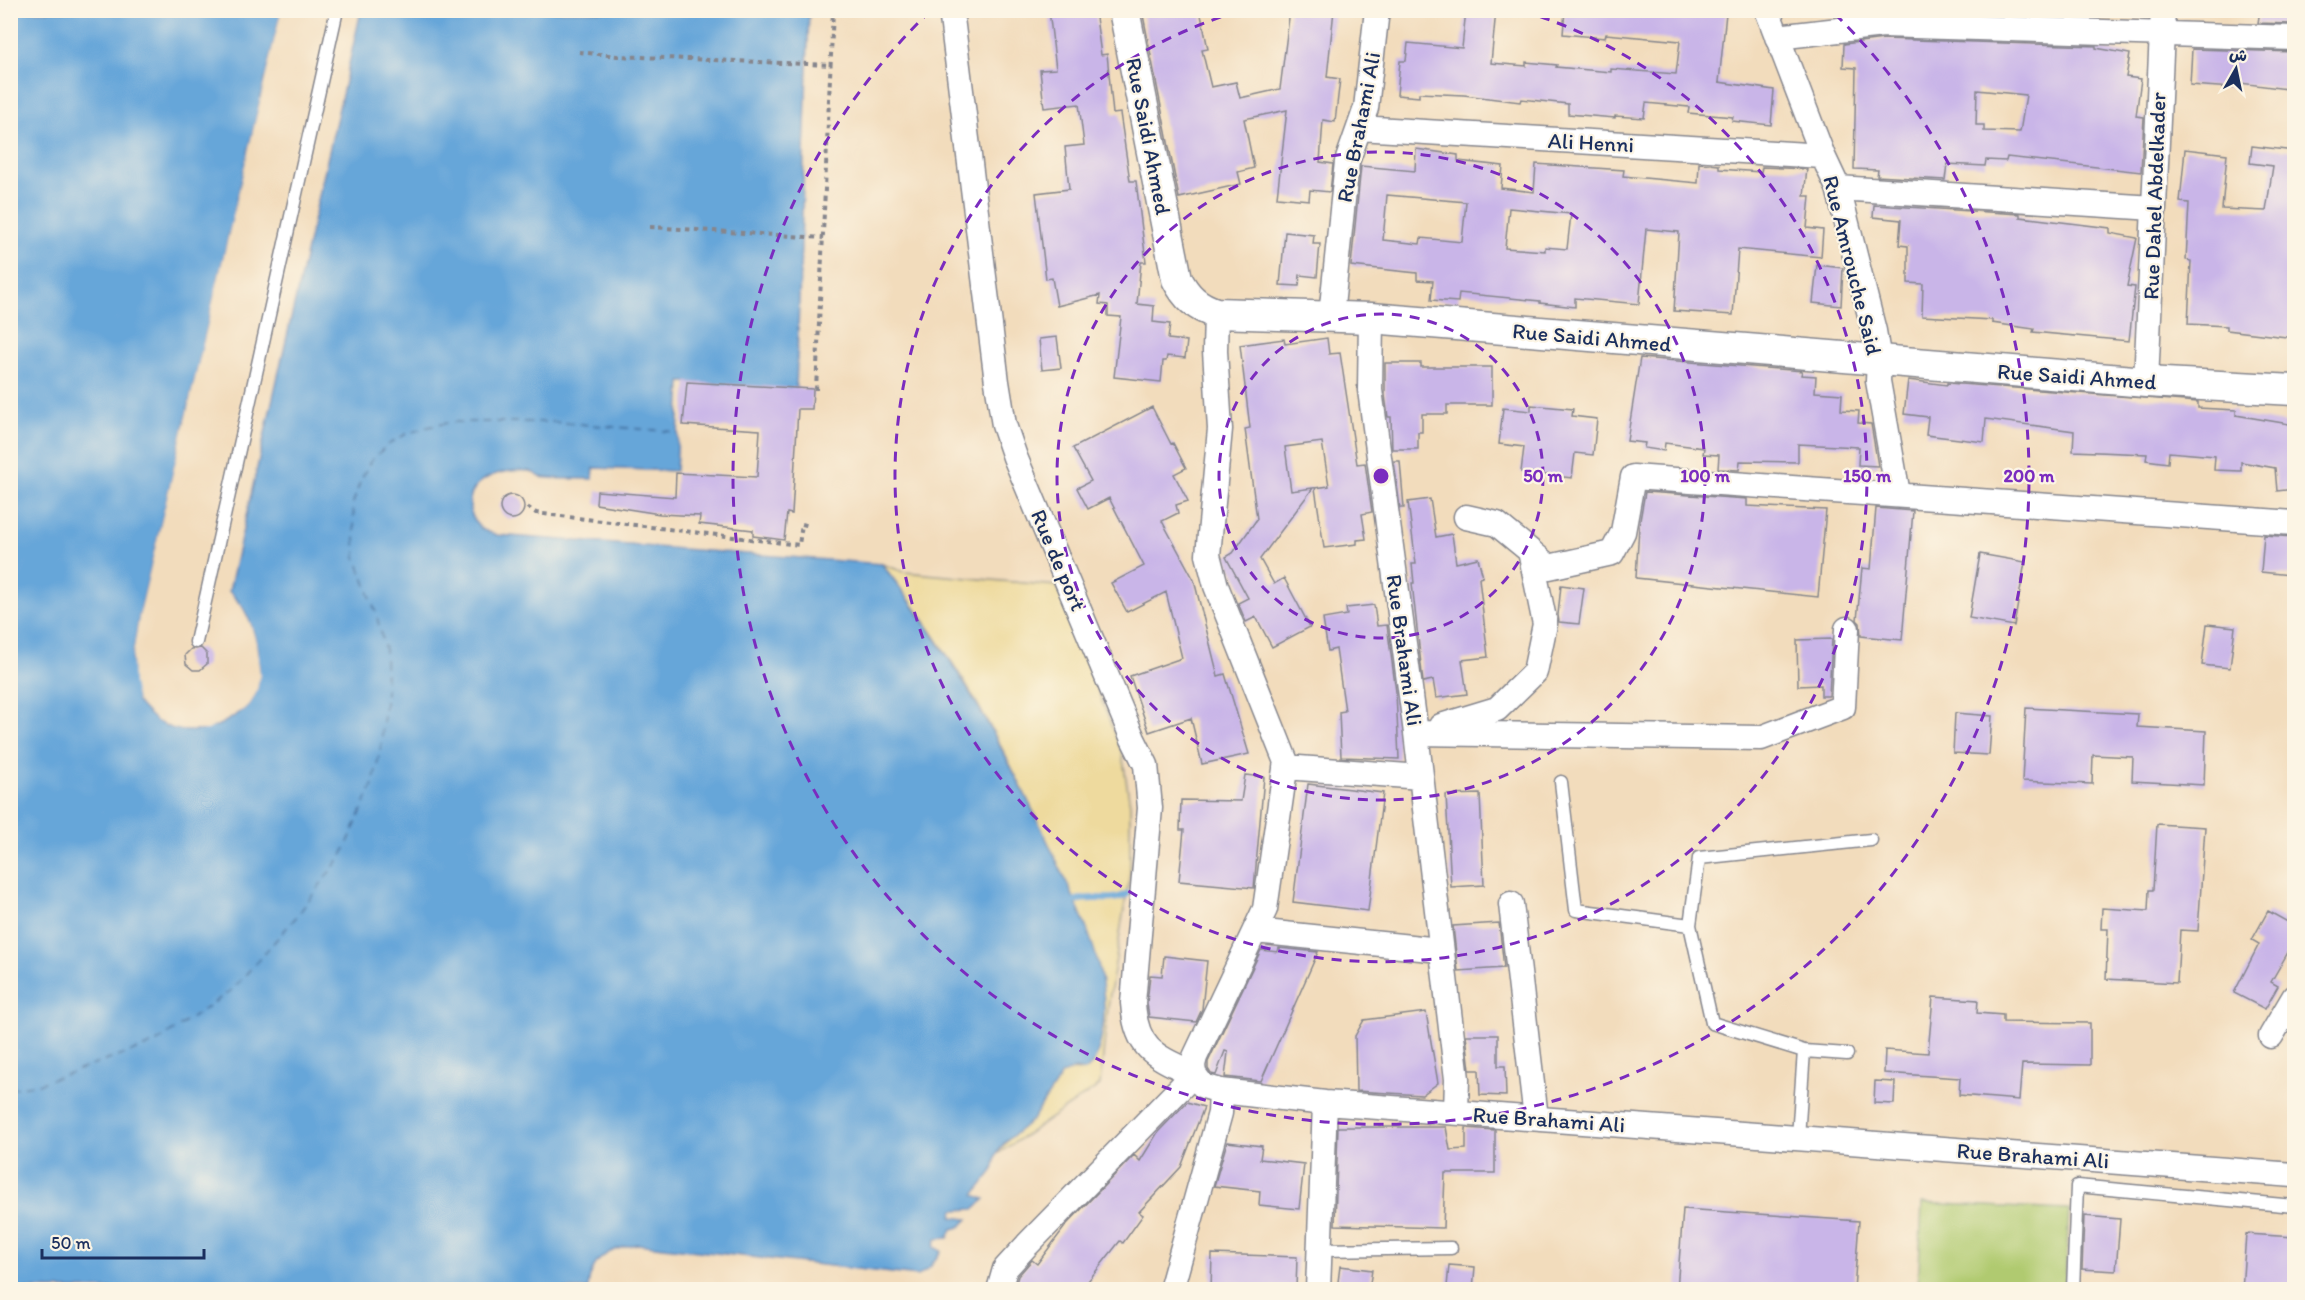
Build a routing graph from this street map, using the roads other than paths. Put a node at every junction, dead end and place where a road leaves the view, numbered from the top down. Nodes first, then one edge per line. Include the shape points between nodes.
1 (337, 10) edge
2 (951, 10) edge
3 (1124, 10) edge
4 (1377, 10) edge
5 (1767, 10) edge
6 (1884, 18) edge
7 (2023, 20) edge
8 (2162, 22) edge
9 (1777, 37) junction
10 (2295, 38) edge
11 (1359, 129) junction
12 (1823, 156) junction
13 (1838, 188) junction
14 (2154, 208) junction
15 (1216, 313) junction
16 (1331, 316) junction
17 (1371, 318) junction
18 (1879, 360) junction
19 (2146, 382) junction
20 (2295, 390) edge
21 (1898, 494) junction
22 (1466, 517) dead end
23 (2295, 523) edge
24 (1530, 551) junction
25 (1847, 629) dead end
26 (196, 642) dead end
27 (1416, 733) junction
28 (1285, 767) junction
29 (1421, 777) junction
30 (1561, 782) dead end
31 (1871, 840) dead end
32 (1511, 904) dead end
33 (1690, 925) junction
34 (1255, 931) junction
35 (1440, 950) junction
36 (2291, 1009) edge
37 (2271, 1036) dead end
38 (1804, 1051) junction
39 (1847, 1054) dead end
40 (1194, 1074) junction
41 (1221, 1091) junction
42 (1325, 1103) junction
43 (1456, 1112) junction
44 (1536, 1118) junction
45 (1798, 1137) junction
46 (2295, 1174) edge
47 (2295, 1206) edge
48 (1451, 1248) dead end
49 (1321, 1250) junction
50 (999, 1290) edge
51 (1171, 1290) edge
52 (1318, 1290) edge
53 (2073, 1290) edge

1 - 26 lane
2 - 40 street, Rue de port via 1004,424 1146,765 1150,808 1134,1018 1138,1032 1156,1056
3 - 15 street, Rue Saidi Ahmed via 1177,279 1197,304
4 - 11 street, Rue Brahami Ali via 1366,108
5 - 9 street, Rue Amrouche Said
6 - 7 street
6 - 9 street
7 - 8 street
8 - 10 street
8 - 14 street, Rue Dahel Abdelkader
9 - 12 street, Rue Amrouche Said
11 - 12 street, Ali Henni
11 - 16 street, Rue Brahami Ali via 1347,162
12 - 13 street, Rue Amrouche Said
13 - 14 street
13 - 18 street, Rue Amrouche Said
14 - 19 street, Rue Dahel Abdelkader
15 - 16 street, Rue Saidi Ahmed
15 - 28 street via 1220,429 1208,555 1216,586
16 - 17 street, Rue Saidi Ahmed
17 - 18 street, Rue Saidi Ahmed
17 - 27 street, Rue Brahami Ali via 1370,390
18 - 19 street, Rue Saidi Ahmed
18 - 21 street, Rue Amrouche Said via 1878,381
19 - 20 street, Rue Saidi Ahmed
21 - 23 street
21 - 24 street via 1633,477 1623,532 1612,553 1549,567
22 - 24 street via 1497,524
24 - 27 street via 1545,624 1535,672 1497,709
25 - 27 street via 1843,707 1761,738
27 - 29 street, Rue Brahami Ali
28 - 29 street
28 - 34 street via 1265,909
29 - 35 street, Rue Brahami Ali
30 - 33 lane via 1576,910
31 - 33 lane via 1699,858
32 - 44 street
33 - 38 lane via 1712,1023
34 - 35 street
34 - 40 street via 1195,1058
35 - 43 street, Rue Brahami Ali via 1457,1079
36 - 37 street
38 - 39 lane
38 - 45 lane
40 - 41 street, Rue de port via 1203,1086
40 - 50 street via 1026,1245 1005,1269
41 - 42 street
41 - 51 street via 1220,1113
42 - 43 street
42 - 49 street
43 - 44 street, Rue Brahami Ali
44 - 45 street, Rue Brahami Ali
45 - 46 street, Rue Brahami Ali
47 - 53 lane via 2077,1186
48 - 49 lane
49 - 52 street

